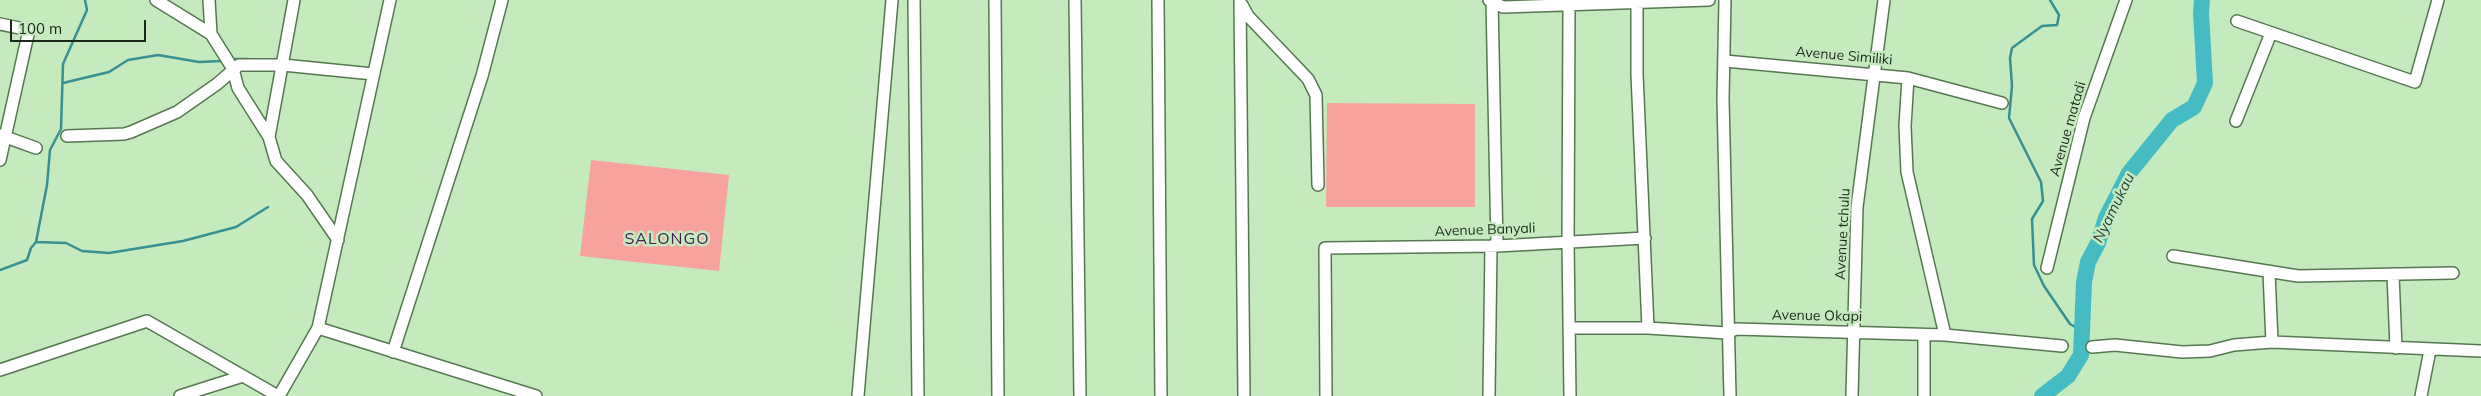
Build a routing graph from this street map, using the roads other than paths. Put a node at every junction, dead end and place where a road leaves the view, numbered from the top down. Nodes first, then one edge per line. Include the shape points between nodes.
1 (156, 0) edge
2 (209, 0) edge
3 (294, 0) edge
4 (390, 0) edge
5 (502, 0) edge
6 (892, 0) edge
7 (914, 0) edge
8 (995, 0) edge
9 (1075, 0) edge
10 (1158, 0) edge
11 (1252, 0) edge
12 (1491, 0) edge
13 (1709, 0) edge
14 (1726, 0) edge
15 (1884, 0) edge
16 (2126, 0) edge
17 (2438, 0) edge
18 (1239, 1) edge
19 (1637, 1) edge
20 (1569, 5) junction
21 (2236, 21) dead end
22 (0, 24) edge
23 (2271, 33) junction
24 (211, 34) junction
25 (1725, 61) junction
26 (283, 65) junction
27 (233, 69) junction
28 (1874, 73) junction
29 (373, 74) junction
30 (1908, 78) junction
31 (2002, 103) dead end
32 (2236, 120) dead end
33 (3, 136) edge
34 (66, 136) dead end
35 (269, 137) junction
36 (36, 148) dead end
37 (0, 160) edge
38 (1318, 185) dead end
39 (1645, 238) junction
40 (338, 240) junction
41 (1568, 242) junction
42 (1494, 246) junction
43 (2173, 256) dead end
44 (2047, 268) dead end
45 (2269, 272) junction
46 (2453, 273) dead end
47 (2393, 274) junction
48 (318, 328) junction
49 (1570, 328) junction
50 (1648, 328) junction
51 (1727, 332) junction
52 (1854, 332) junction
53 (1924, 335) junction
54 (1945, 335) junction
55 (2272, 342) junction
56 (2062, 346) dead end
57 (2092, 347) dead end
58 (2396, 348) junction
59 (2430, 350) junction
60 (2481, 351) edge
61 (393, 352) junction
62 (0, 370) edge
63 (244, 376) junction
64 (180, 396) edge
65 (278, 396) edge
66 (536, 396) edge
67 (858, 396) edge
68 (918, 396) edge
69 (998, 396) edge
70 (1080, 396) edge
71 (1161, 396) edge
72 (1244, 396) edge
73 (1326, 396) edge
74 (1489, 396) edge
75 (1570, 396) edge
76 (1730, 396) edge
77 (1852, 396) edge
78 (1924, 396) edge
79 (2421, 396) edge

1 - 24 street
2 - 24 street
3 - 26 street
4 - 29 street
5 - 61 street via 482,76
6 - 67 street
7 - 68 street
8 - 69 street
9 - 70 street
10 - 71 street
11 - 18 street
12 - 20 street via 1502,8
12 - 42 street
13 - 19 street
14 - 25 street
15 - 28 street, Avenue tchulu
16 - 44 street, Avenue matadi via 2084,118
17 - 23 street via 2415,82
18 - 38 street via 1248,16 1308,79 1316,95
18 - 72 street
19 - 20 street
19 - 39 street
20 - 41 street
21 - 23 street
22 - 33 street via 29,30
23 - 32 street
24 - 27 street
25 - 28 street, Avenue Similiki
25 - 51 street
26 - 27 street via 239,65
26 - 29 street
26 - 35 street
27 - 34 street via 177,112 131,132
27 - 35 street via 238,88
28 - 30 street, Avenue Similiki
28 - 52 street, Avenue tchulu via 1857,207
29 - 40 street
30 - 31 street
30 - 54 street, Avenue Similiki via 1907,172
33 - 36 street
33 - 37 street
35 - 40 street via 276,161 307,195
39 - 41 street, Avenue Banyali
39 - 50 street
40 - 48 street
41 - 42 street, Avenue Banyali
41 - 49 street
42 - 73 street, Avenue Banyali via 1325,248
42 - 74 street
43 - 45 street
45 - 47 street via 2298,276
45 - 55 street
46 - 47 street
47 - 58 street
48 - 61 street
48 - 65 street
49 - 50 street, Avenue Okapi
49 - 75 street
50 - 51 street, Avenue Okapi
51 - 52 street, Avenue Okapi via 1736,329
51 - 76 street
52 - 53 street, Avenue Okapi
52 - 77 street, Avenue tchulu
53 - 54 street, Avenue Okapi
53 - 78 street
54 - 56 street, Avenue Okapi
55 - 57 street via 2192,352 2115,345
55 - 58 street
58 - 59 street
59 - 60 street
59 - 79 street
61 - 66 street
62 - 63 street via 147,321
63 - 64 street
63 - 65 street

